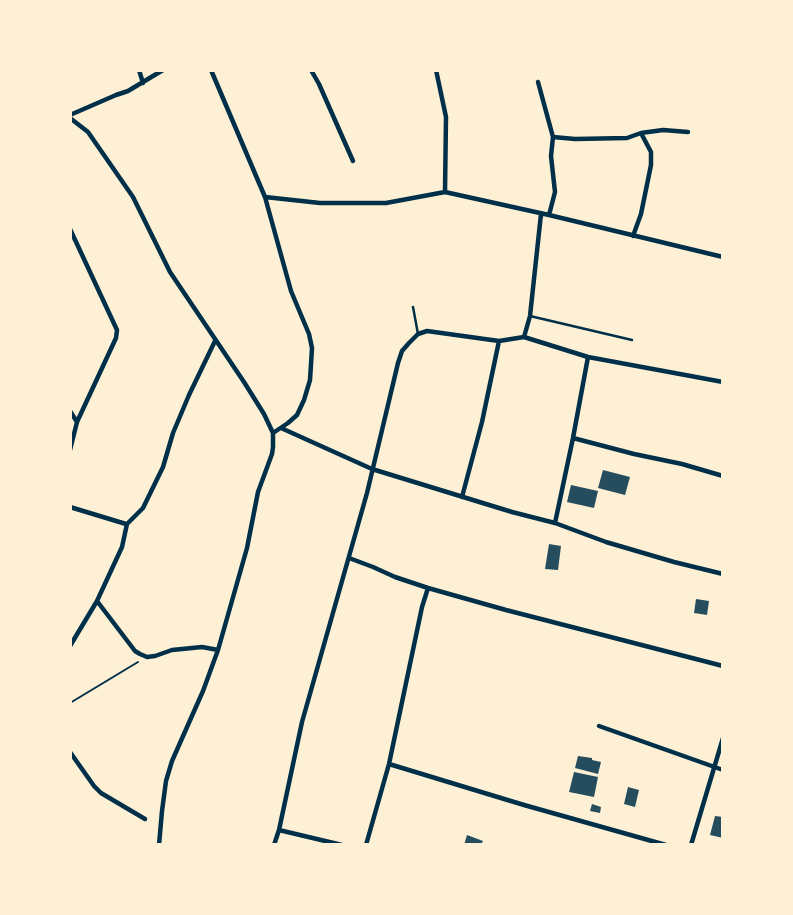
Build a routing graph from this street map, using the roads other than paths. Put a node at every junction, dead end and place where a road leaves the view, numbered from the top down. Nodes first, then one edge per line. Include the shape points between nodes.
1 (139, 70) edge
2 (163, 70) edge
3 (211, 70) edge
4 (311, 70) edge
5 (436, 70) edge
6 (538, 82) dead end
7 (143, 83) junction
8 (70, 116) edge
9 (688, 132) dead end
10 (641, 133) junction
11 (553, 137) junction
12 (353, 161) dead end
13 (445, 192) junction
14 (264, 197) junction
15 (541, 214) junction
16 (549, 215) junction
17 (70, 229) edge
18 (633, 236) junction
19 (723, 256) edge
20 (413, 307) dead end
21 (530, 316) junction
22 (418, 334) junction
23 (524, 337) junction
24 (215, 340) junction
25 (632, 340) dead end
26 (499, 341) junction
27 (588, 357) junction
28 (723, 382) edge
29 (70, 411) edge
30 (77, 422) junction
31 (281, 428) junction
32 (272, 433) junction
33 (573, 438) junction
34 (70, 450) edge
35 (372, 469) junction
36 (723, 476) edge
37 (462, 497) junction
38 (70, 508) edge
39 (555, 523) junction
40 (127, 524) junction
41 (349, 558) junction
42 (723, 574) edge
43 (428, 588) junction
44 (97, 601) junction
45 (70, 646) edge
46 (218, 650) junction
47 (723, 666) edge
48 (599, 726) dead end
49 (723, 737) edge
50 (70, 752) edge
51 (389, 765) junction
52 (713, 766) junction
53 (723, 770) edge
54 (145, 819) dead end
55 (279, 830) junction
56 (159, 845) edge
57 (274, 845) edge
58 (342, 845) edge
59 (366, 845) edge
60 (666, 845) edge
61 (691, 845) edge

1 - 7 street
2 - 7 street
3 - 14 street
4 - 12 street
5 - 13 street via 446,117
6 - 11 street
7 - 8 street
8 - 24 street via 88,132 133,197 170,272
9 - 10 street
10 - 11 street via 627,138
10 - 18 street via 651,152 651,165
11 - 16 street via 555,192
13 - 14 street via 386,203
13 - 15 street
14 - 31 street via 312,348 304,400
15 - 16 street
15 - 21 street
16 - 18 street
17 - 30 street via 117,330
18 - 19 street
20 - 22 lane
21 - 23 street
21 - 25 lane
22 - 26 street via 427,331
22 - 35 street via 402,351
23 - 26 street
23 - 27 street
24 - 32 street
24 - 40 street via 173,433 163,467 143,508
26 - 37 street
27 - 28 street
27 - 33 street
29 - 30 street
30 - 34 street
31 - 32 street
31 - 35 street
32 - 46 street via 272,454
33 - 36 street
33 - 39 street
35 - 37 street
35 - 41 street
37 - 39 street
38 - 40 street
39 - 42 street
40 - 44 street via 122,547
41 - 43 street
41 - 55 street via 302,722
43 - 47 street
43 - 51 street
44 - 45 street
44 - 46 street via 135,651 147,657 185,648
46 - 56 street via 172,761
48 - 52 street
49 - 52 street
50 - 54 street via 101,793
51 - 59 street
51 - 60 street
52 - 53 street
52 - 61 street
55 - 57 street
55 - 58 street

